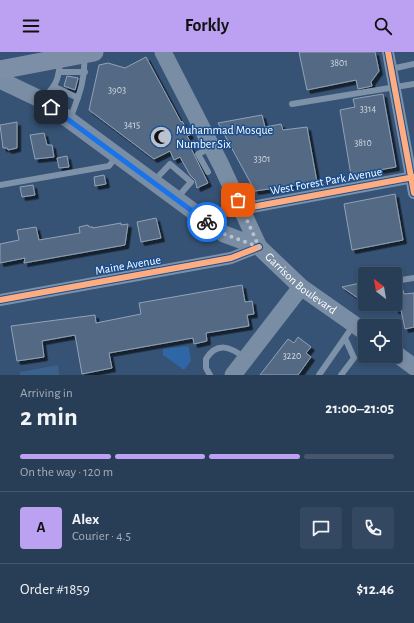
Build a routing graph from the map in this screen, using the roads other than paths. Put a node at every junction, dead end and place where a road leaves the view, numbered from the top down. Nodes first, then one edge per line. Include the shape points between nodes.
1 (163, 52) edge
2 (388, 52) edge
3 (74, 60) edge
4 (414, 64) edge
5 (391, 69) junction
6 (0, 70) edge
7 (0, 80) edge
8 (414, 84) edge
9 (55, 87) junction
10 (395, 87) junction
11 (78, 98) junction
12 (42, 100) junction
13 (292, 104) dead end
14 (69, 120) junction
15 (212, 147) junction
16 (117, 155) junction
17 (187, 170) dead end
18 (211, 171) junction
19 (181, 173) junction
20 (413, 177) edge
21 (153, 182) junction
22 (0, 185) edge
23 (414, 193) edge
24 (176, 199) junction
25 (241, 209) junction
26 (259, 247) junction
27 (414, 278) edge
28 (402, 280) edge
29 (301, 287) junction
30 (0, 300) edge
31 (355, 332) edge
32 (402, 358) edge
33 (246, 359) junction
34 (414, 367) edge
35 (210, 375) edge
36 (234, 375) edge
37 (319, 375) edge
38 (341, 375) edge

1 - 15 main road, Garrison Boulevard
2 - 5 street
3 - 6 main road
3 - 9 lane
3 - 11 lane
4 - 5 lane
5 - 10 street
7 - 12 main road
8 - 10 lane
9 - 11 lane
9 - 12 lane
10 - 13 lane
10 - 20 street
11 - 14 lane
12 - 14 main road
14 - 16 main road
15 - 18 main road, Garrison Boulevard
15 - 18 lane via 198,154 200,163
16 - 21 main road
16 - 22 lane via 109,166
17 - 19 lane
18 - 25 main road, Garrison Boulevard
19 - 21 lane via 170,164
19 - 24 lane via 192,181
20 - 23 street
20 - 25 street, West Forest Park Avenue
21 - 24 main road
24 - 26 main road via 224,234
25 - 26 main road, Garrison Boulevard
26 - 29 main road, Garrison Boulevard
26 - 30 street, Maine Avenue via 231,258
27 - 28 lane
29 - 31 main road, Garrison Boulevard
29 - 33 main road
31 - 37 lane
31 - 38 lane via 354,358
32 - 34 main road
33 - 35 lane via 227,347 215,349 206,358 206,368
33 - 36 main road

